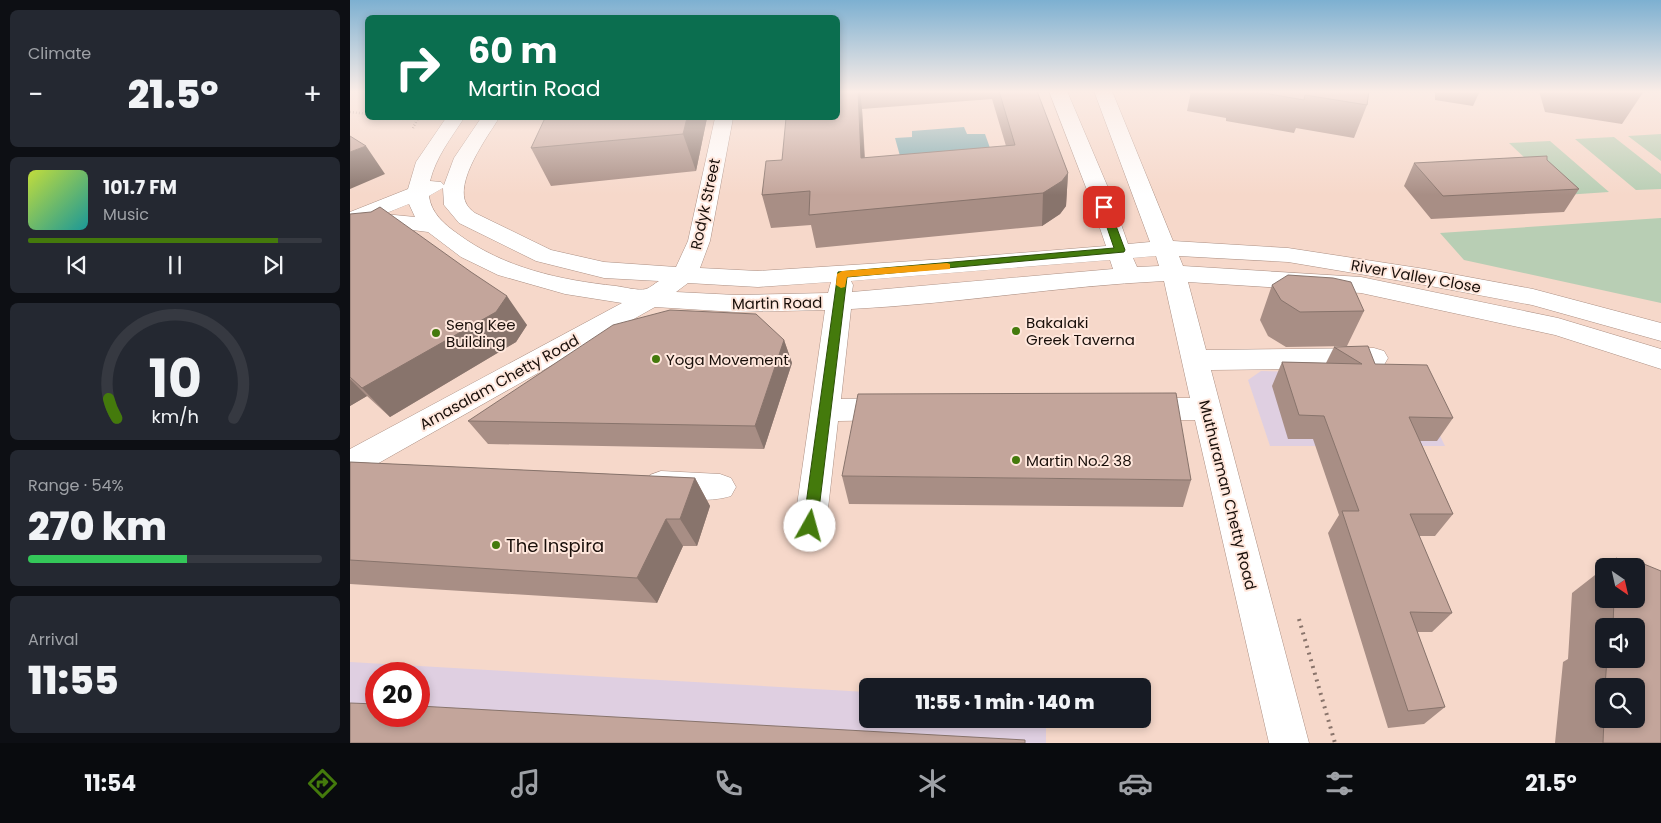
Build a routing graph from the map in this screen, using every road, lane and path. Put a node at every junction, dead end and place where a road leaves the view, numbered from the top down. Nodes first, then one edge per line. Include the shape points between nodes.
1 (415, 126) edge
2 (450, 126) edge
3 (485, 126) edge
4 (722, 126) edge
5 (1072, 126) edge
6 (1117, 126) edge
7 (411, 135) dead end
8 (430, 156) junction
9 (456, 177) junction
10 (418, 193) junction
11 (350, 214) edge
12 (350, 220) edge
13 (350, 226) edge
14 (433, 226) junction
15 (1120, 250) junction
16 (1170, 260) junction
17 (842, 274) junction
18 (684, 275) junction
19 (1128, 275) junction
20 (648, 300) junction
21 (840, 302) junction
22 (1661, 332) edge
23 (1374, 358) edge
24 (1661, 359) edge
25 (1195, 360) junction
26 (914, 409) edge
27 (1113, 409) edge
28 (825, 410) junction
29 (1207, 410) junction
30 (350, 464) edge
31 (392, 469) edge
32 (631, 482) edge
33 (720, 487) dead end
34 (810, 526) dead end
35 (1289, 743) edge

1 - 7 path
2 - 8 street
3 - 9 street
4 - 18 street, Rodyk Street via 699,241 694,260
5 - 15 street
6 - 16 street, Muthuraman Chetty Road
8 - 10 street via 420,175
8 - 11 street
9 - 10 street
9 - 18 street, Martin Road via 453,191 456,205 467,218 544,256 604,270
10 - 12 street
10 - 14 street, Martin Road via 421,210
13 - 14 street via 389,220
14 - 20 street, Martin Road via 466,251 512,273 579,289
15 - 16 street, Martin Road
15 - 17 street, Martin Road
15 - 19 street
16 - 19 street, Martin Road
16 - 22 street, River Valley Close via 1288,255 1534,297
16 - 24 street, River Valley Close via 1361,285 1456,304 1558,328
16 - 25 street, Muthuraman Chetty Road
17 - 18 street, Martin Road via 758,278
17 - 21 street
18 - 20 street, Rodyk Street
19 - 21 street, Martin Road
20 - 21 street, Martin Road via 750,305
20 - 30 street, Arnasalam Chetty Road
21 - 28 street
23 - 25 street
25 - 29 street, Muthuraman Chetty Road
26 - 28 street
27 - 29 street
28 - 34 street
29 - 35 street, Muthuraman Chetty Road
30 - 31 street
32 - 33 street

